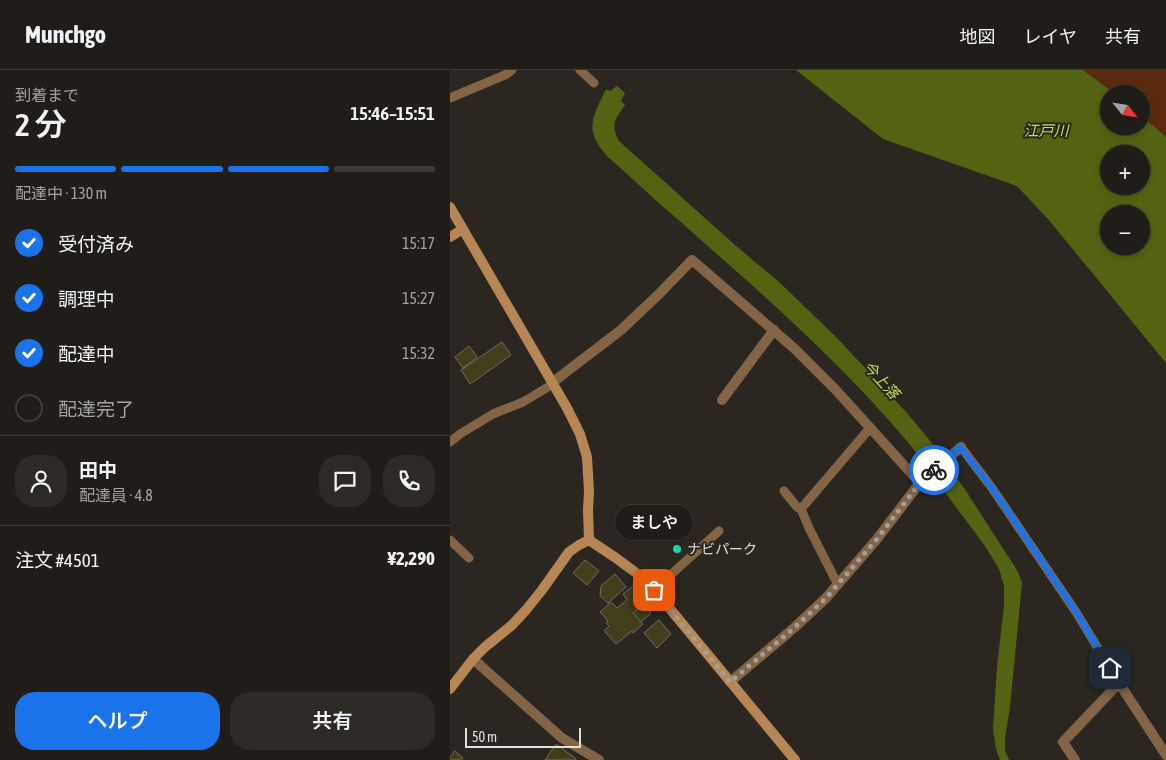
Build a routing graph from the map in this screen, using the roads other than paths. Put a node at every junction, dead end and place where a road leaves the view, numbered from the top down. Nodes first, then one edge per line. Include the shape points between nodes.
1 (512, 70) edge
2 (580, 70) edge
3 (594, 84) dead end
4 (450, 98) edge
5 (450, 207) edge
6 (463, 229) junction
7 (450, 237) edge
8 (774, 330) junction
9 (553, 383) junction
10 (722, 400) dead end
11 (870, 428) junction
12 (450, 442) edge
13 (960, 447) joint
14 (921, 481) junction
15 (784, 491) dead end
16 (801, 510) junction
17 (719, 531) dead end
18 (450, 540) edge
19 (589, 540) junction
20 (469, 558) dead end
21 (838, 585) junction
22 (654, 590) junction
23 (473, 659) junction
24 (730, 682) junction
25 (1119, 682) junction
26 (450, 689) edge
27 (1166, 755) edge
28 (600, 760) edge
29 (795, 760) edge
30 (1075, 760) edge

1 - 4 lane
2 - 3 lane
5 - 6 street
6 - 7 street
6 - 9 street
8 - 9 street via 692,260 621,330
8 - 10 street
8 - 11 street
9 - 12 lane via 523,402 493,414
9 - 19 street via 568,408 588,458
11 - 14 street
11 - 16 lane
13 - 14 street
13 - 25 lane via 992,488 1076,612
14 - 21 street
15 - 16 lane
16 - 21 lane
17 - 22 lane
18 - 20 lane
19 - 22 street via 637,573
19 - 23 street via 569,552 526,610
21 - 24 street
22 - 24 street
23 - 26 street
23 - 28 street via 562,738
24 - 29 street
25 - 27 street
25 - 30 street via 1063,742

